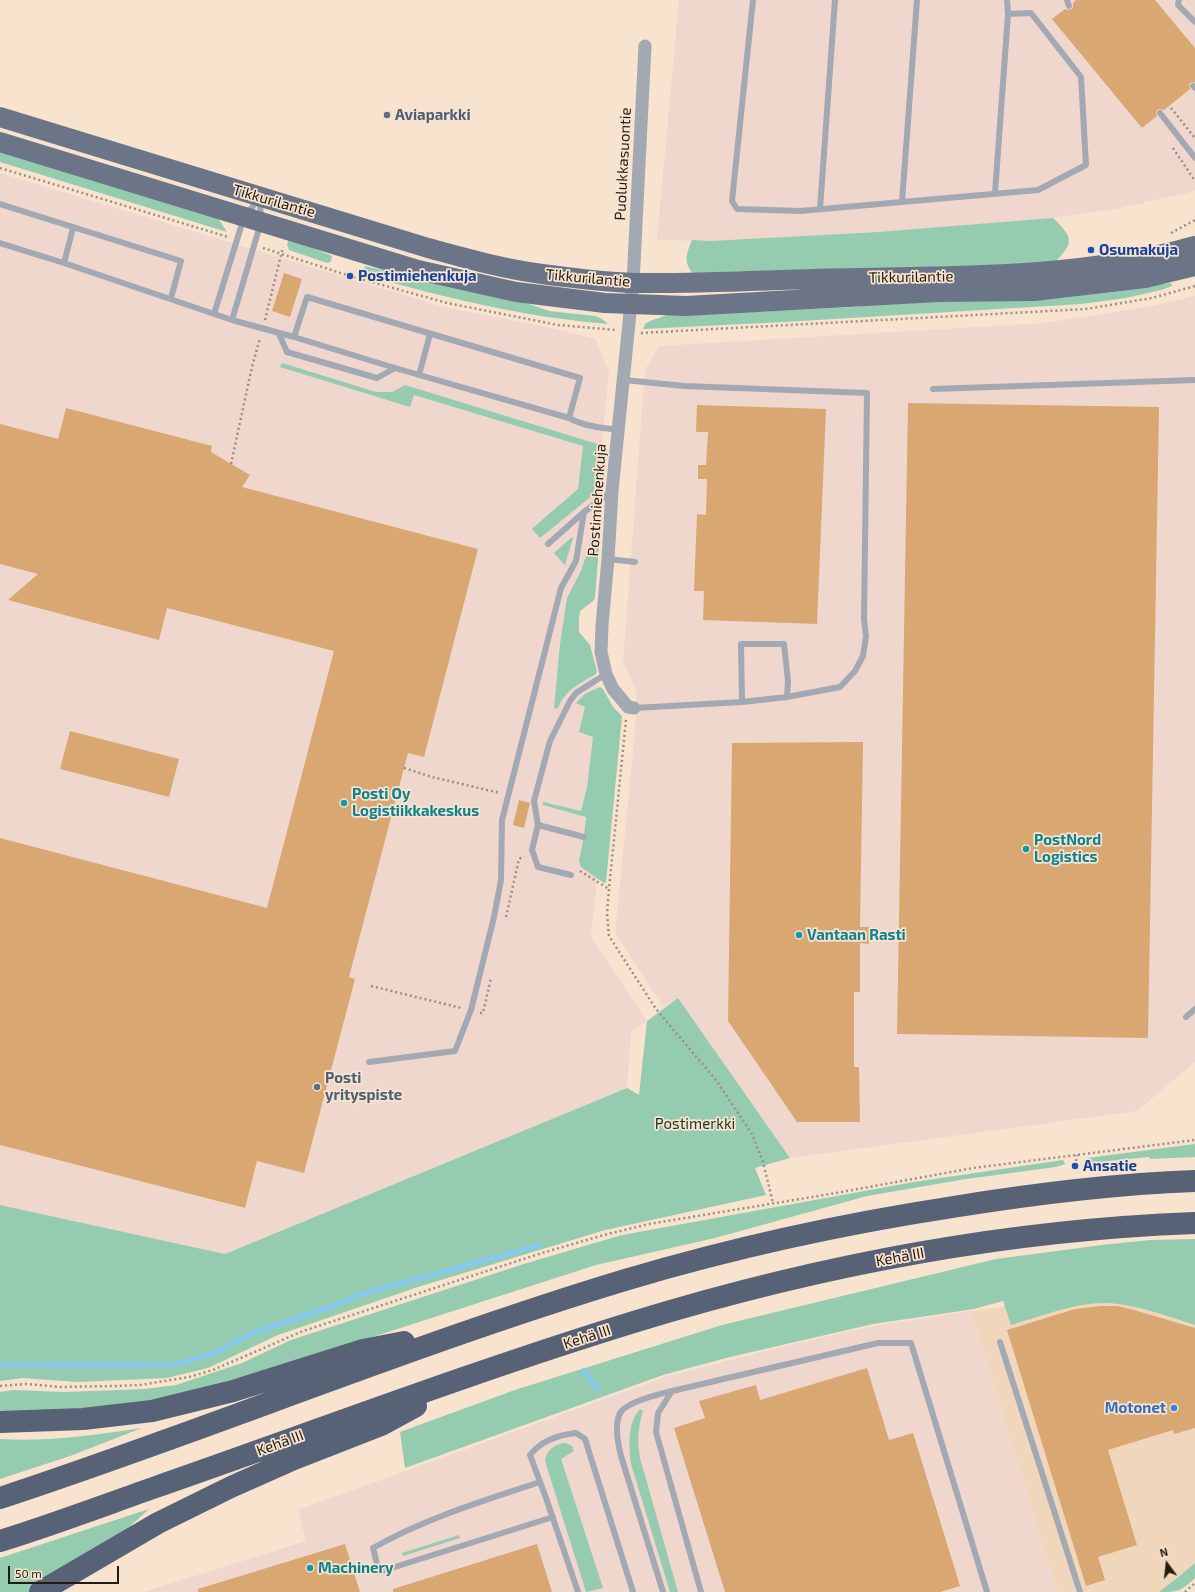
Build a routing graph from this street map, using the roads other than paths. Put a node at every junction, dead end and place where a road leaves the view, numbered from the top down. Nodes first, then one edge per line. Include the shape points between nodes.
1 (753, 0) edge
2 (835, 0) edge
3 (917, 0) edge
4 (1007, 0) edge
5 (1179, 0) edge
6 (1008, 14) junction
7 (1195, 22) edge
8 (645, 46) dead end
9 (1160, 113) dead end
10 (0, 117) edge
11 (0, 142) edge
12 (1195, 158) edge
13 (995, 193) junction
14 (260, 198) junction
15 (902, 202) junction
16 (0, 204) edge
17 (820, 209) junction
18 (252, 220) junction
19 (73, 228) junction
20 (0, 243) edge
21 (1195, 246) edge
22 (64, 263) junction
23 (1195, 266) edge
24 (633, 283) junction
25 (171, 298) junction
26 (631, 305) junction
27 (214, 314) junction
28 (232, 320) junction
29 (279, 334) junction
30 (430, 334) junction
31 (294, 337) junction
32 (395, 368) junction
33 (419, 375) junction
34 (624, 380) junction
35 (1195, 380) edge
36 (933, 388) dead end
37 (569, 418) junction
38 (618, 430) junction
39 (612, 491) junction
40 (584, 512) junction
41 (548, 544) dead end
42 (608, 559) junction
43 (635, 562) dead end
44 (606, 674) junction
45 (787, 697) junction
46 (742, 702) junction
47 (631, 708) joint
48 (538, 825) junction
49 (584, 837) dead end
50 (571, 875) road end
51 (1195, 1009) edge
52 (1186, 1017) dead end
53 (369, 1062) dead end
54 (1195, 1181) edge
55 (1195, 1222) edge
56 (486, 1325) junction
57 (1000, 1342) dead end
58 (465, 1377) junction
59 (672, 1391) junction
60 (0, 1422) edge
61 (540, 1482) junction
62 (0, 1498) edge
63 (553, 1517) junction
64 (0, 1541) edge
65 (40, 1592) edge
66 (578, 1592) edge
67 (633, 1592) edge
68 (663, 1592) edge
69 (701, 1592) edge
70 (987, 1592) edge
71 (1080, 1592) edge

1 - 17 lane via 732,201 737,209
2 - 17 lane
3 - 15 lane
4 - 6 lane
5 - 7 lane via 1178,5
6 - 13 lane
6 - 13 lane via 1032,13 1081,77 1086,165 1038,190
8 - 24 street, Puolukkasuontie
9 - 12 lane
10 - 14 main road, Tikkurilantie
11 - 18 main road, Tikkurilantie
13 - 15 lane
14 - 18 lane
14 - 18 lane
14 - 24 main road, Tikkurilantie via 487,264 539,274
15 - 17 lane
16 - 19 lane
18 - 26 main road, Tikkurilantie via 418,270 516,292
18 - 27 lane
18 - 28 lane
19 - 22 lane
19 - 25 lane via 181,261
20 - 22 lane
21 - 24 main road, Tikkurilantie via 1148,258 996,276
22 - 25 lane
23 - 26 main road, Tikkurilantie via 1145,278 1034,291 938,292 686,306
24 - 26 street, Postimiehenkuja
25 - 27 lane
26 - 34 street, Postimiehenkuja
27 - 28 lane
28 - 29 lane
29 - 31 lane
29 - 32 lane via 287,352 377,378
30 - 31 lane via 307,297
30 - 33 lane
30 - 37 lane via 580,378
31 - 32 lane
32 - 33 lane
33 - 37 lane
34 - 38 street, Postimiehenkuja
34 - 45 lane via 684,386 867,393 864,619 866,636 863,656 855,671 840,687
35 - 36 lane
37 - 38 lane via 595,427
38 - 39 street, Postimiehenkuja
39 - 40 lane
39 - 42 street, Postimiehenkuja
40 - 41 lane
40 - 53 lane via 576,561 562,588 502,820 501,880 494,917 471,1010 455,1051
42 - 43 lane
42 - 44 street, Postimiehenkuja via 601,652
44 - 47 street, Postimiehenkuja via 613,689
44 - 48 lane via 576,693 550,742 534,801
45 - 46 lane
45 - 46 lane via 784,644 741,644
46 - 47 lane
48 - 49 lane
48 - 50 lane via 532,850 538,867
51 - 52 lane
54 - 56 highway via 1160,1182 1023,1196 881,1219 696,1259
55 - 58 highway, Kehä III via 1054,1233 961,1246 838,1268 639,1320
56 - 60 highway via 362,1350 233,1391 152,1411 84,1419
56 - 62 highway
57 - 71 lane
58 - 64 highway, Kehä III
58 - 65 highway via 381,1425 294,1459 158,1523
59 - 68 lane via 635,1401 621,1411 618,1419 621,1456
59 - 69 lane via 658,1412 656,1432
59 - 70 lane via 878,1343 910,1343
61 - 63 lane
61 - 63 lane via 401,1532 373,1548 379,1572
61 - 67 lane via 530,1455 535,1449 542,1443 565,1434 576,1433 585,1439
63 - 66 lane

